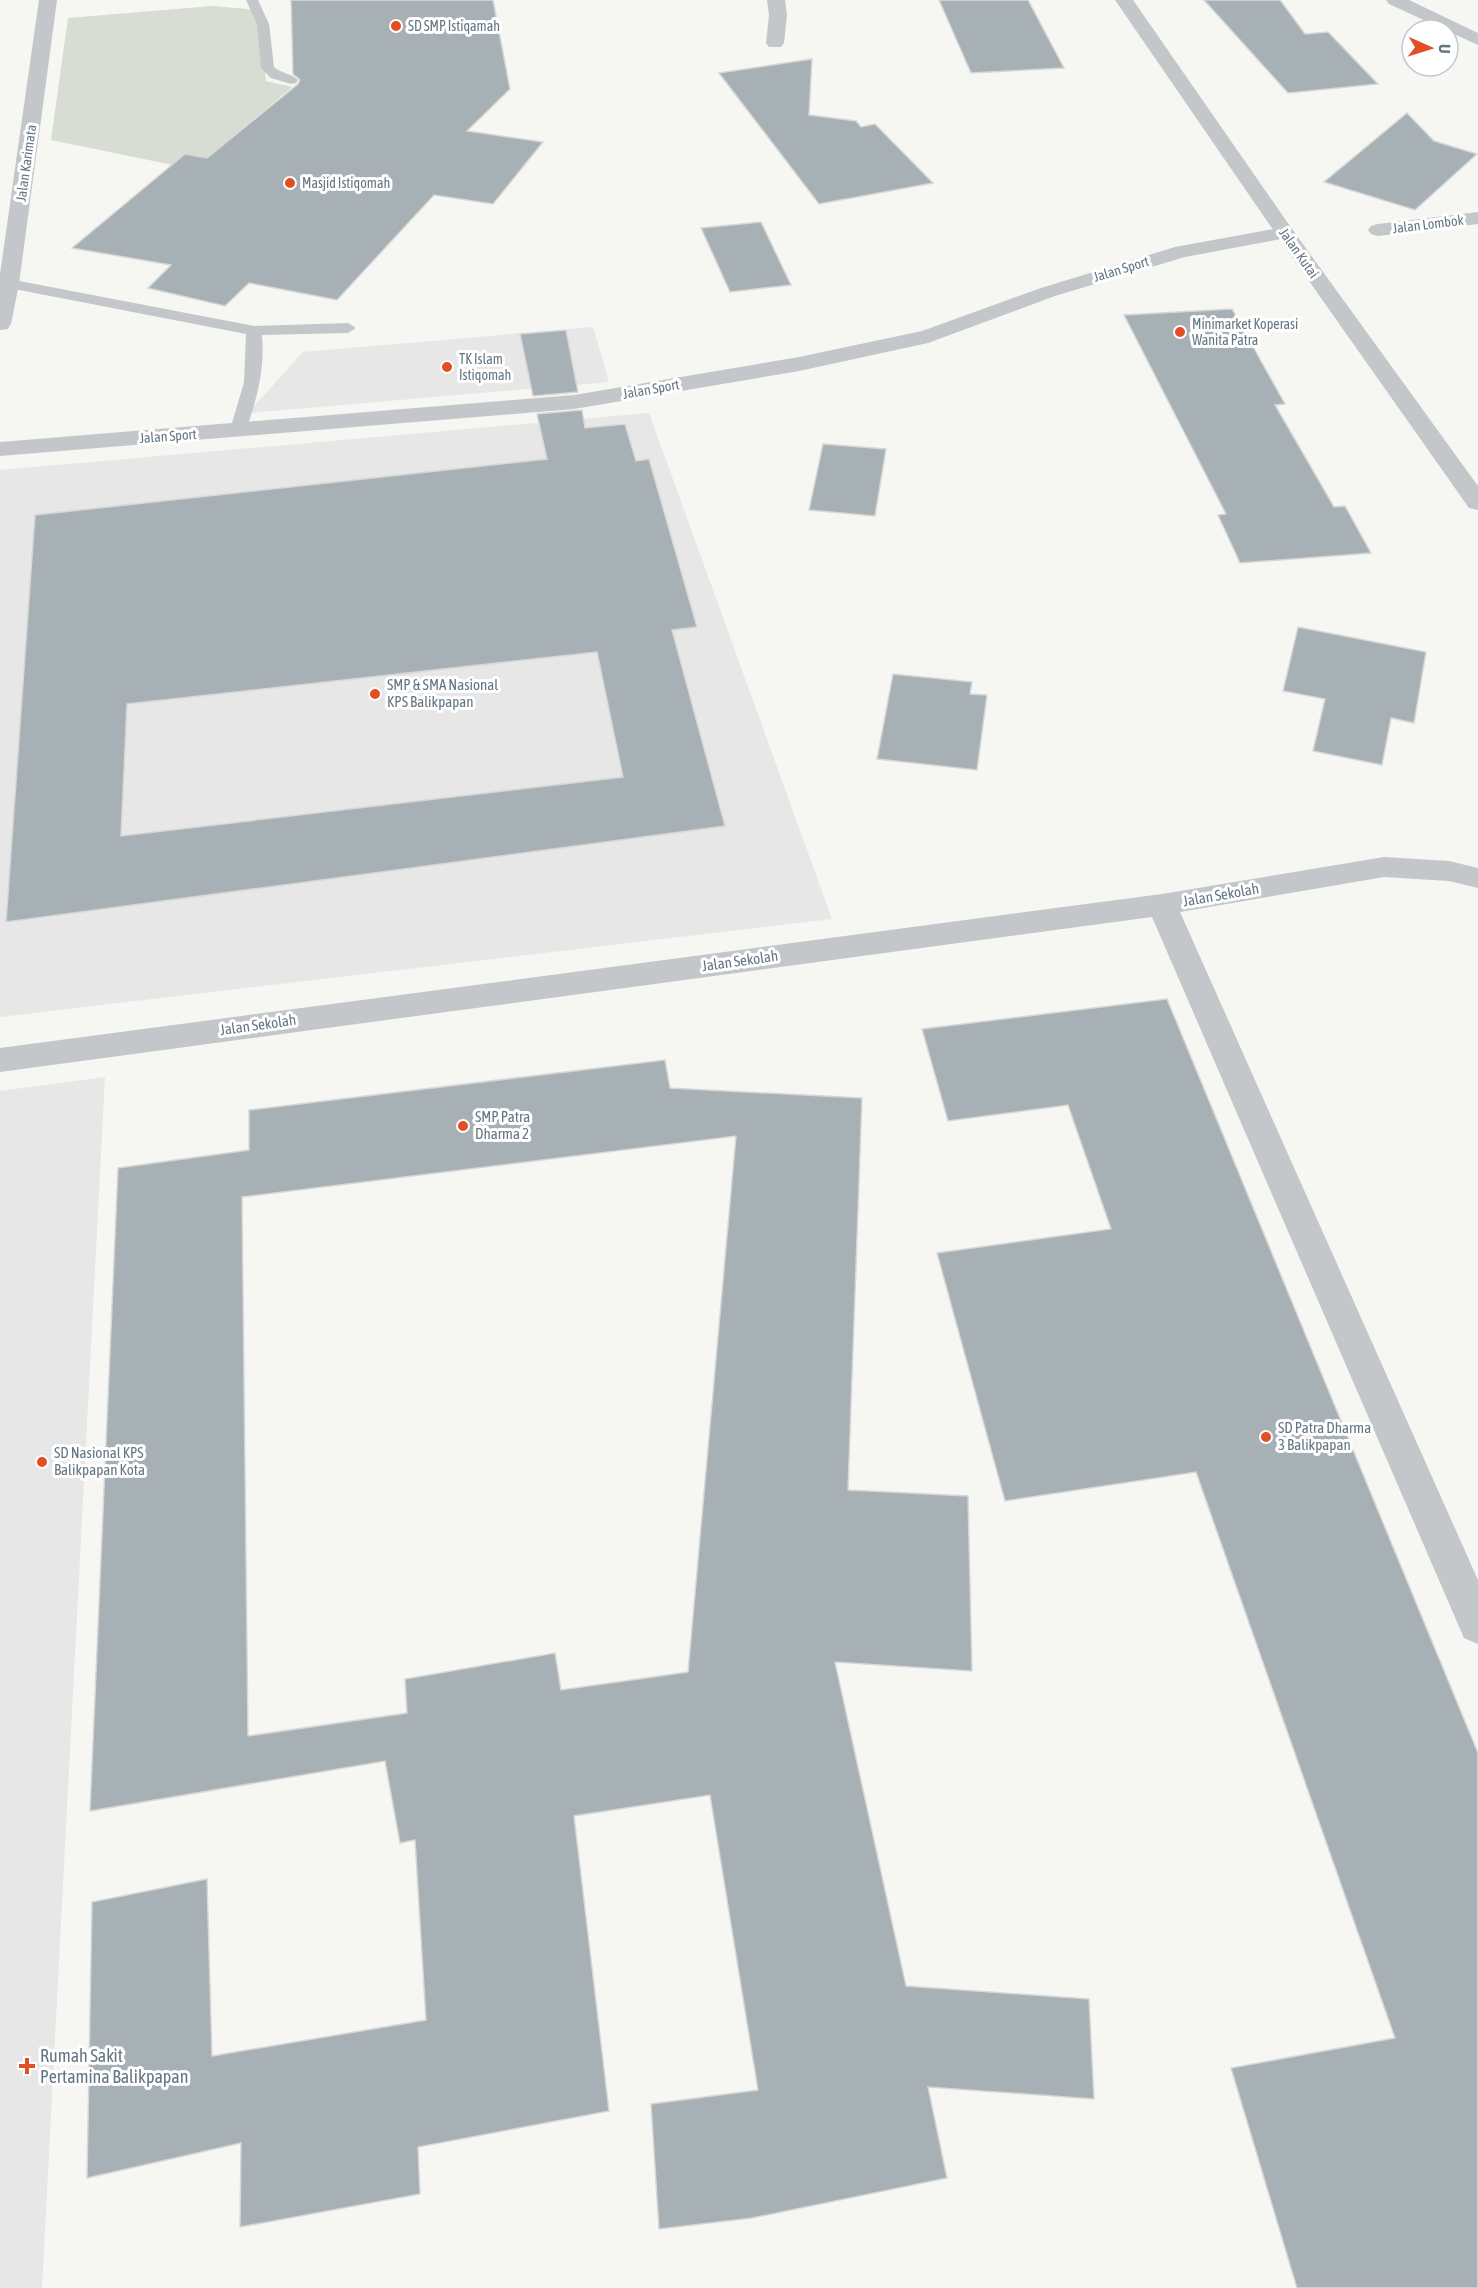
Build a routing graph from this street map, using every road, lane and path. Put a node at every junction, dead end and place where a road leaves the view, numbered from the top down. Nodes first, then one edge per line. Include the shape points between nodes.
1 (48, 0) edge
2 (252, 0) edge
3 (776, 0) edge
4 (1124, 0) edge
5 (1395, 0) edge
6 (1478, 40) edge
7 (775, 43) dead end
8 (291, 80) dead end
9 (1478, 218) edge
10 (1378, 230) dead end
11 (1285, 233) junction
12 (9, 284) junction
13 (0, 324) edge
14 (348, 328) dead end
15 (254, 331) junction
16 (238, 430) junction
17 (0, 449) edge
18 (1478, 503) edge
19 (1478, 878) edge
20 (1162, 905) junction
21 (0, 1060) edge
22 (1478, 1625) edge

1 - 12 street, Jalan Karimata
2 - 8 lane via 262,24 268,68
3 - 7 street
4 - 11 street, Jalan Kutai
5 - 6 street
9 - 10 street, Jalan Lombok
11 - 16 street, Jalan Sport via 1182,251 1048,292 928,336 799,364 574,402
11 - 18 street, Jalan Kutai
12 - 13 street, Jalan Karimata
12 - 15 lane
14 - 15 lane
15 - 16 lane via 257,357
16 - 17 street, Jalan Sport
19 - 20 street, Jalan Sekolah via 1449,871 1384,867
20 - 21 street, Jalan Sekolah
20 - 22 street

